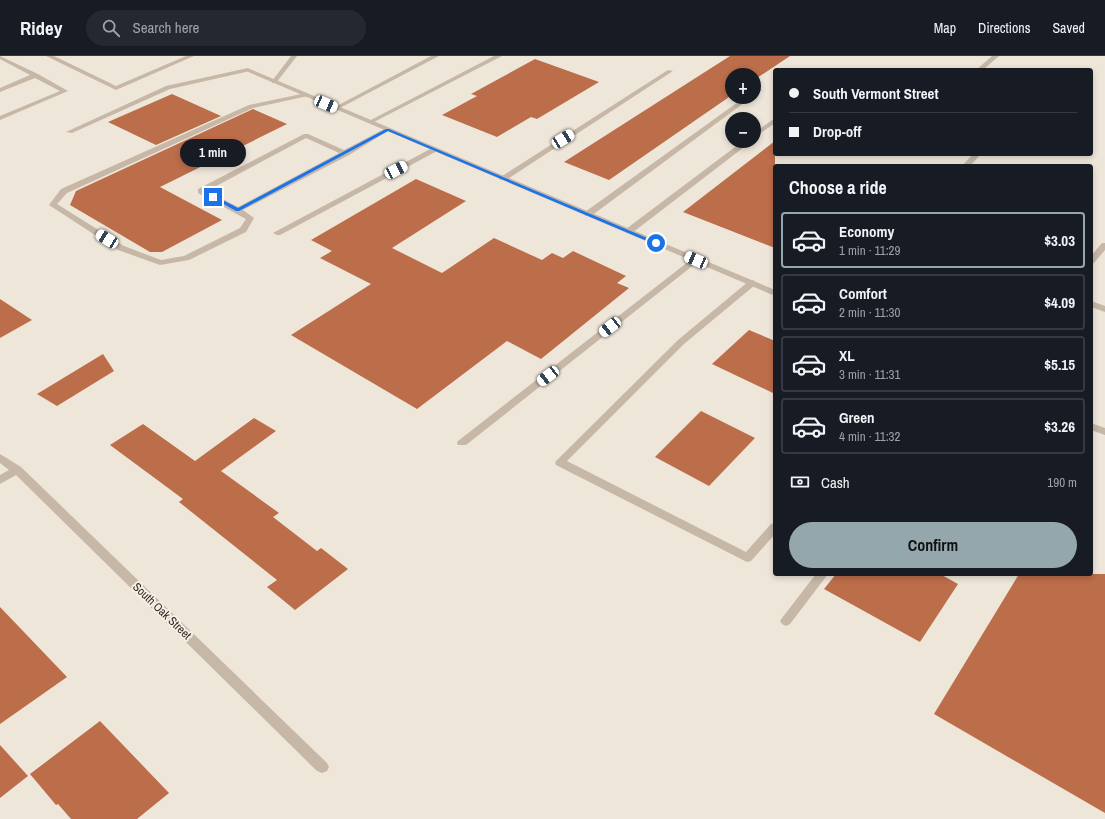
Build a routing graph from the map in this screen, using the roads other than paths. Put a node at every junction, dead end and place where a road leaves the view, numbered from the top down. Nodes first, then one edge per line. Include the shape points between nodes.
1 (50, 56) edge
2 (191, 56) edge
3 (294, 56) edge
4 (436, 56) edge
5 (499, 56) edge
6 (996, 56) edge
7 (0, 57) edge
8 (981, 68) edge
9 (670, 71) dead end
10 (36, 76) junction
11 (274, 82) junction
12 (0, 90) edge
13 (306, 95) junction
14 (739, 104) edge
15 (336, 108) junction
16 (0, 118) edge
17 (370, 122) junction
18 (773, 122) edge
19 (388, 130) junction
20 (761, 131) edge
21 (70, 132) dead end
22 (739, 148) edge
23 (435, 150) junction
24 (346, 153) junction
25 (976, 156) edge
26 (968, 164) edge
27 (503, 178) junction
28 (238, 210) junction
29 (588, 214) junction
30 (629, 231) junction
31 (276, 233) dead end
32 (1105, 245) edge
33 (1093, 259) edge
34 (696, 260) junction
35 (752, 283) junction
36 (773, 292) edge
37 (1093, 305) edge
38 (1105, 309) edge
39 (1093, 427) edge
40 (1105, 432) edge
41 (462, 443) dead end
42 (0, 458) edge
43 (17, 470) junction
44 (0, 480) edge
45 (773, 530) edge
46 (820, 576) edge
47 (786, 621) dead end
48 (322, 767) dead end

1 - 2 street via 116,88
3 - 11 street
4 - 15 street
5 - 17 street
6 - 8 street
7 - 10 street
9 - 27 street
10 - 12 street
10 - 16 street via 65,91
11 - 13 street
11 - 21 street via 248,70 168,87
13 - 15 street
13 - 28 street via 251,106 64,191 53,205 120,248 160,263 186,258 243,230 250,218
14 - 29 street
15 - 17 street
17 - 19 street
18 - 20 street
19 - 23 street
19 - 24 street
22 - 30 street
23 - 27 street
23 - 31 street
24 - 28 street
24 - 28 street via 306,136 201,191
25 - 26 street
27 - 29 street
29 - 30 street
30 - 34 street
32 - 33 street
34 - 35 street
34 - 41 street
35 - 36 street
35 - 45 street via 681,342 560,462 747,558
37 - 38 street
39 - 40 street
42 - 43 street, South Oak Street
43 - 44 street
43 - 48 street, South Oak Street
46 - 47 street

